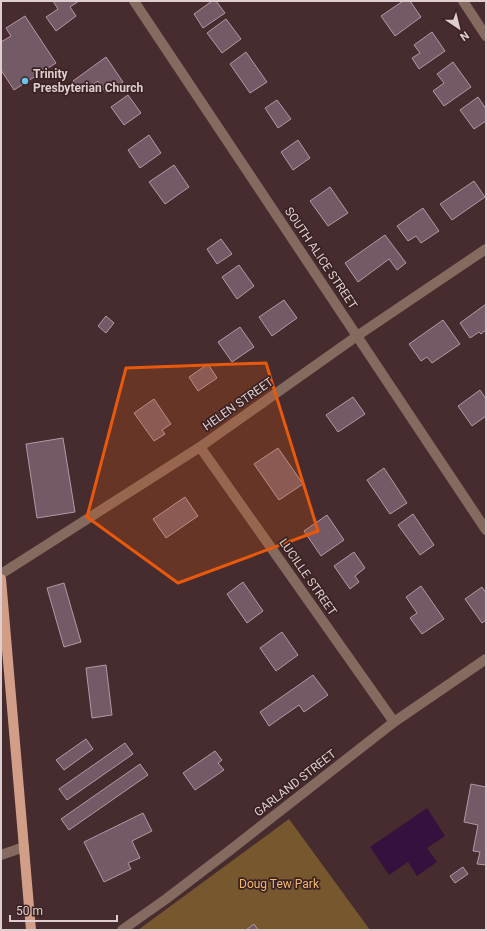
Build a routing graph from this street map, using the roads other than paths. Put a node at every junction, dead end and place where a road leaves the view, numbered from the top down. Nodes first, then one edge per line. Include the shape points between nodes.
1 (134, 1) edge
2 (463, 1) edge
3 (486, 36) edge
4 (486, 249) edge
5 (356, 336) junction
6 (200, 447) junction
7 (486, 530) edge
8 (1, 574) edge
9 (1, 579) edge
10 (486, 659) edge
11 (394, 722) junction
12 (24, 847) junction
13 (1, 855) edge
14 (31, 930) edge
15 (122, 930) edge

1 - 5 street, SOUTH ALICE STREET
2 - 3 street
4 - 5 street, HELEN STREET
5 - 6 street, HELEN STREET
5 - 7 street, SOUTH ALICE STREET
6 - 8 street, HELEN STREET
6 - 11 street, LUCILLE STREET
9 - 12 main road
10 - 11 street, GARLAND STREET
11 - 15 street, GARLAND STREET via 229,851
12 - 13 street
12 - 14 main road

